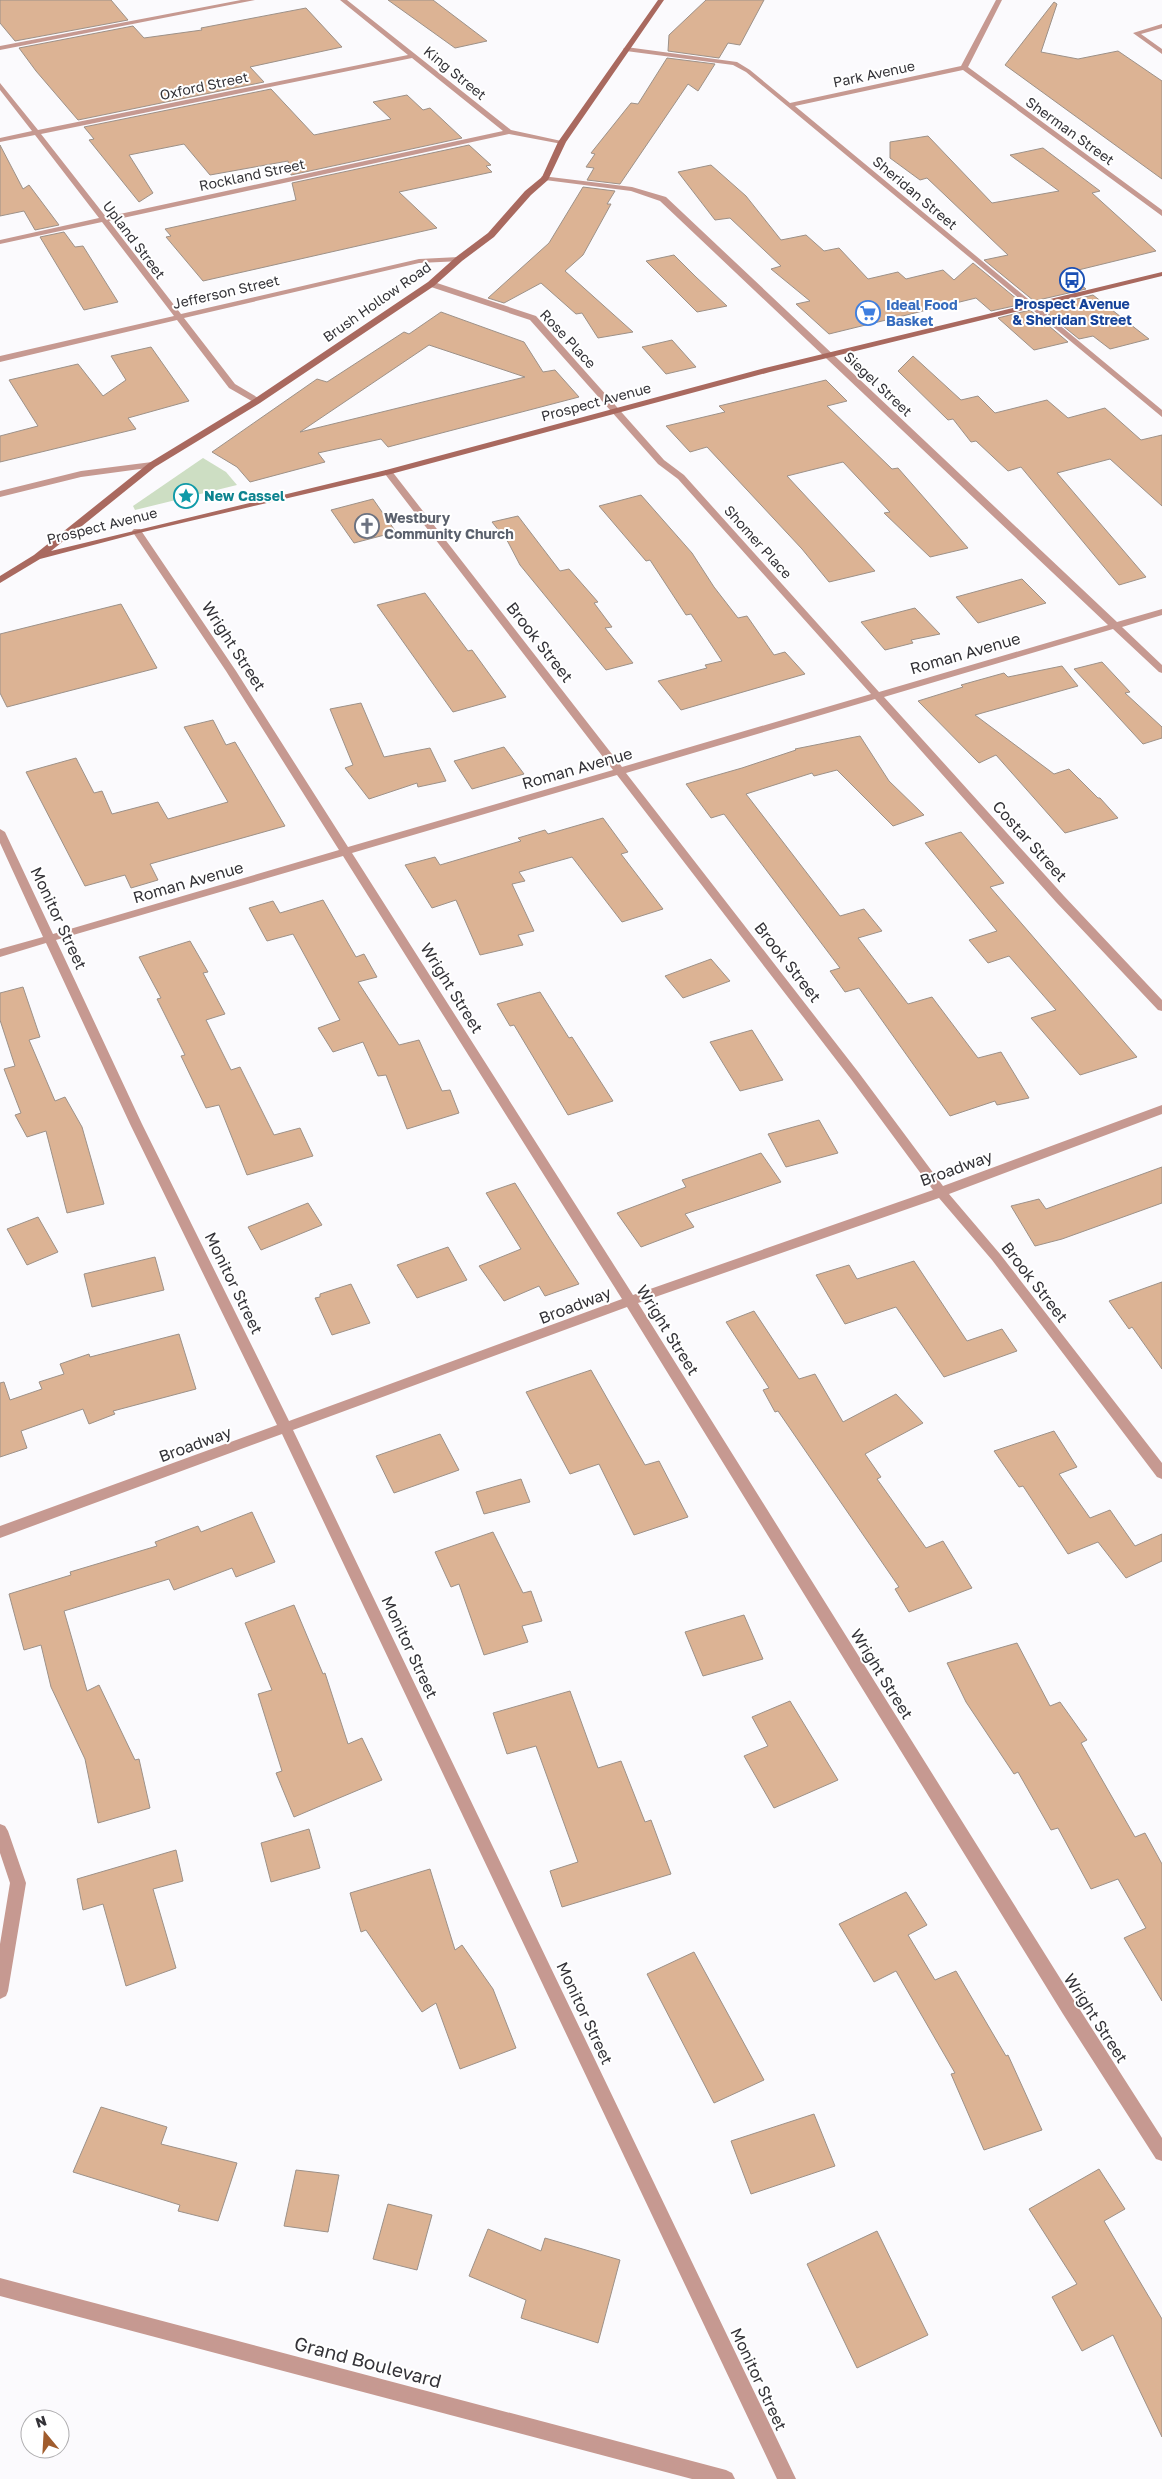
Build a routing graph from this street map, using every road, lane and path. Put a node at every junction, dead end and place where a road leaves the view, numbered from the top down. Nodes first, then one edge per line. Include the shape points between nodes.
1 (252, 0) edge
2 (343, 0) edge
3 (661, 0) edge
4 (999, 0) edge
5 (1162, 26) edge
6 (0, 48) edge
7 (626, 49) junction
8 (1162, 52) edge
9 (414, 56) junction
10 (964, 68) junction
11 (0, 85) edge
12 (789, 104) junction
13 (509, 132) junction
14 (36, 133) junction
15 (0, 140) edge
16 (562, 142) junction
17 (545, 178) junction
18 (1162, 214) edge
19 (104, 220) junction
20 (0, 242) edge
21 (459, 259) junction
22 (1162, 274) edge
23 (431, 284) junction
24 (1031, 306) junction
25 (178, 317) junction
26 (828, 355) junction
27 (0, 359) edge
28 (257, 401) junction
29 (616, 412) junction
30 (1162, 414) edge
31 (152, 465) junction
32 (388, 472) junction
33 (0, 494) edge
34 (137, 531) junction
35 (38, 557) junction
36 (0, 580) edge
37 (1162, 612) edge
38 (1115, 626) junction
39 (1162, 670) edge
40 (876, 695) junction
41 (619, 771) junction
42 (0, 832) edge
43 (345, 851) junction
44 (50, 938) junction
45 (0, 953) edge
46 (1162, 1007) edge
47 (1162, 1109) edge
48 (940, 1192) junction
49 (630, 1301) junction
50 (286, 1428) junction
51 (1162, 1472) edge
52 (0, 1532) edge
53 (0, 1831) edge
54 (0, 1991) edge
55 (1162, 2153) edge
56 (0, 2287) edge
57 (726, 2479) edge
58 (787, 2479) edge

1 - 6 street
2 - 9 street, King Street
3 - 7 main road, Brush Hollow Road
4 - 10 street
5 - 8 street via 1136,33
7 - 12 street, Sheridan Street via 735,63
7 - 16 main road, Brush Hollow Road
9 - 13 street, King Street
9 - 14 street, Oxford Street
10 - 12 street, Park Avenue
10 - 18 street, Sherman Street
11 - 14 street, Upland Street
12 - 24 street, Sheridan Street
13 - 16 street, King Street
13 - 19 street, Rockland Street
14 - 15 street, Oxford Street
14 - 19 street, Upland Street
16 - 17 main road, Brush Hollow Road
17 - 21 main road, Brush Hollow Road via 491,235
17 - 26 street, Siegel Street via 632,189 662,199
19 - 20 street, Rockland Street
19 - 25 street, Upland Street
21 - 23 main road, Brush Hollow Road
21 - 25 street, Jefferson Street via 419,260
22 - 24 main road, Prospect Avenue
23 - 28 main road, Brush Hollow Road
23 - 29 street, Rose Place via 532,318
24 - 26 main road, Prospect Avenue
24 - 30 street, Sheridan Street
25 - 27 street, Jefferson Street
25 - 28 street, Upland Street via 232,386
26 - 29 main road, Prospect Avenue
26 - 38 street, Siegel Street
28 - 31 main road, Brush Hollow Road
29 - 32 main road, Prospect Avenue
29 - 40 street, Shomer Place via 661,462 681,477
31 - 33 street via 80,474
31 - 35 main road, Brush Hollow Road
32 - 34 main road, Prospect Avenue
32 - 41 street, Brook Street
34 - 35 main road, Prospect Avenue
34 - 43 street, Wright Street via 231,671
35 - 36 main road
37 - 38 street, Roman Avenue
38 - 39 street, Siegel Street
38 - 40 street, Roman Avenue
40 - 41 street, Roman Avenue
40 - 46 street, Costar Street
41 - 43 street, Roman Avenue
41 - 48 street, Brook Street via 849,1068
42 - 44 street, Monitor Street
43 - 44 street, Roman Avenue
43 - 49 street, Wright Street
44 - 45 street, Roman Avenue
44 - 50 street, Monitor Street via 136,1124
47 - 48 street, Broadway
48 - 49 street, Broadway
48 - 51 street, Brook Street via 996,1257
49 - 50 street, Broadway
49 - 55 street, Wright Street via 1068,2008
50 - 52 street, Broadway
50 - 58 street, Monitor Street
53 - 54 street via 18,1883
56 - 57 street, Grand Boulevard

